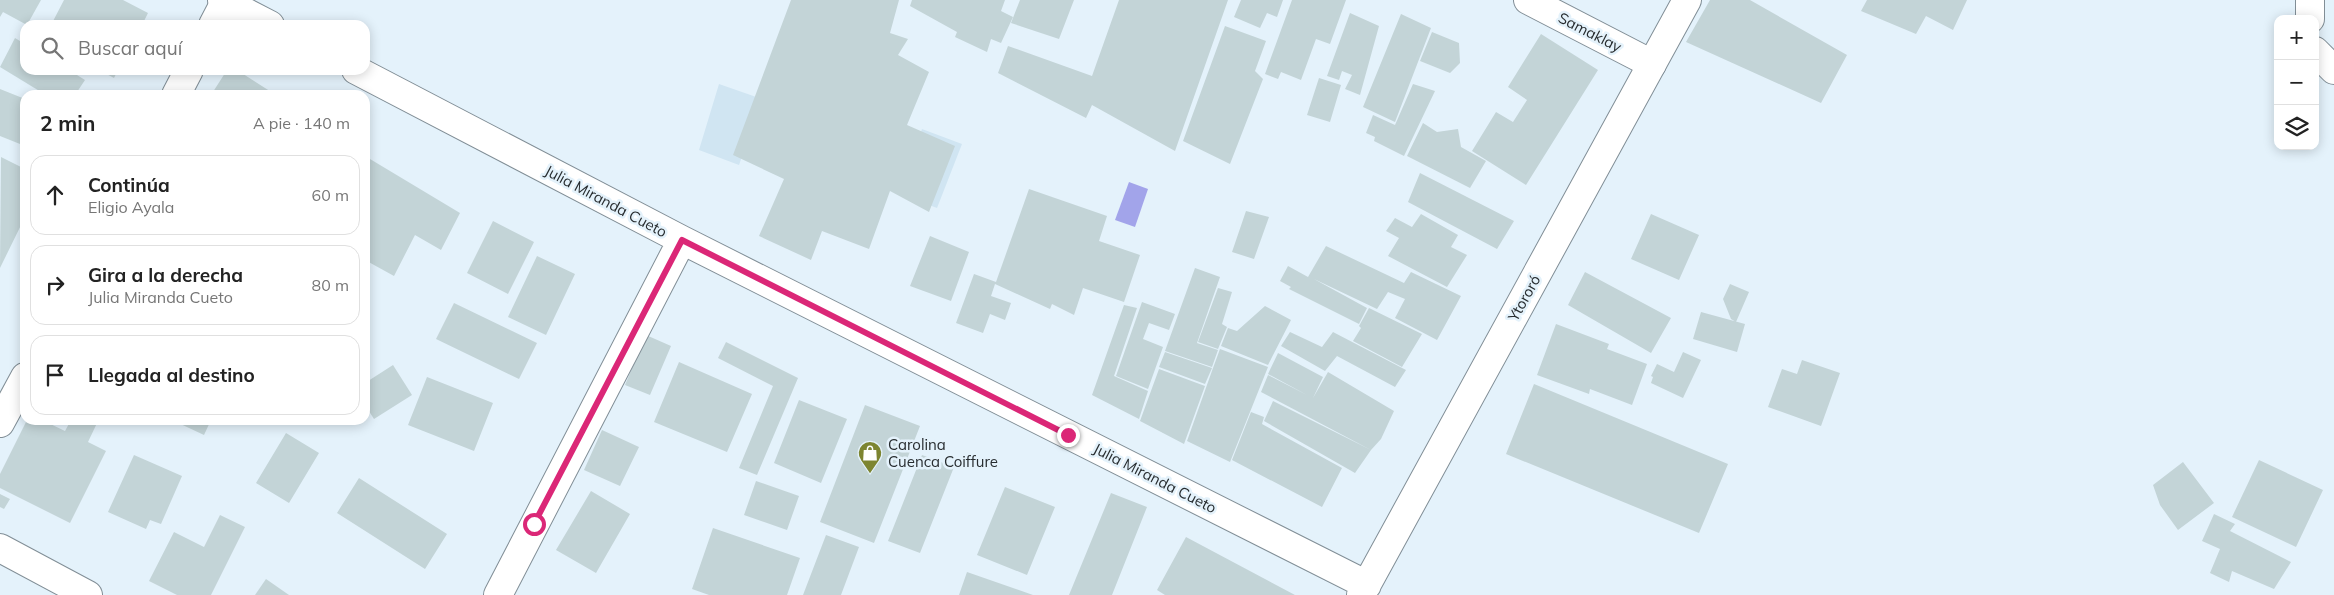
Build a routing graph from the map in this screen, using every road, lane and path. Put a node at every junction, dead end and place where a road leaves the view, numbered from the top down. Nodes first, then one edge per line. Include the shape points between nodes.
1 (1528, 0) edge
2 (1687, 0) edge
3 (2310, 0) edge
4 (222, 7) edge
5 (2310, 15) edge
6 (257, 20) edge
7 (2319, 55) edge
8 (1652, 64) junction
9 (2334, 70) edge
10 (186, 75) edge
11 (366, 75) edge
12 (179, 90) edge
13 (682, 240) junction
14 (20, 386) edge
15 (0, 423) edge
16 (0, 548) edge
17 (1364, 590) edge
18 (88, 595) edge
19 (498, 595) edge

1 - 8 street, Samaklay
2 - 8 street, Ytororó
3 - 5 street
4 - 6 street
7 - 9 street
8 - 17 street, Ytororó
10 - 12 street
11 - 13 street, Julia Miranda Cueto
13 - 17 street, Julia Miranda Cueto
13 - 19 street
14 - 15 street
16 - 18 street

